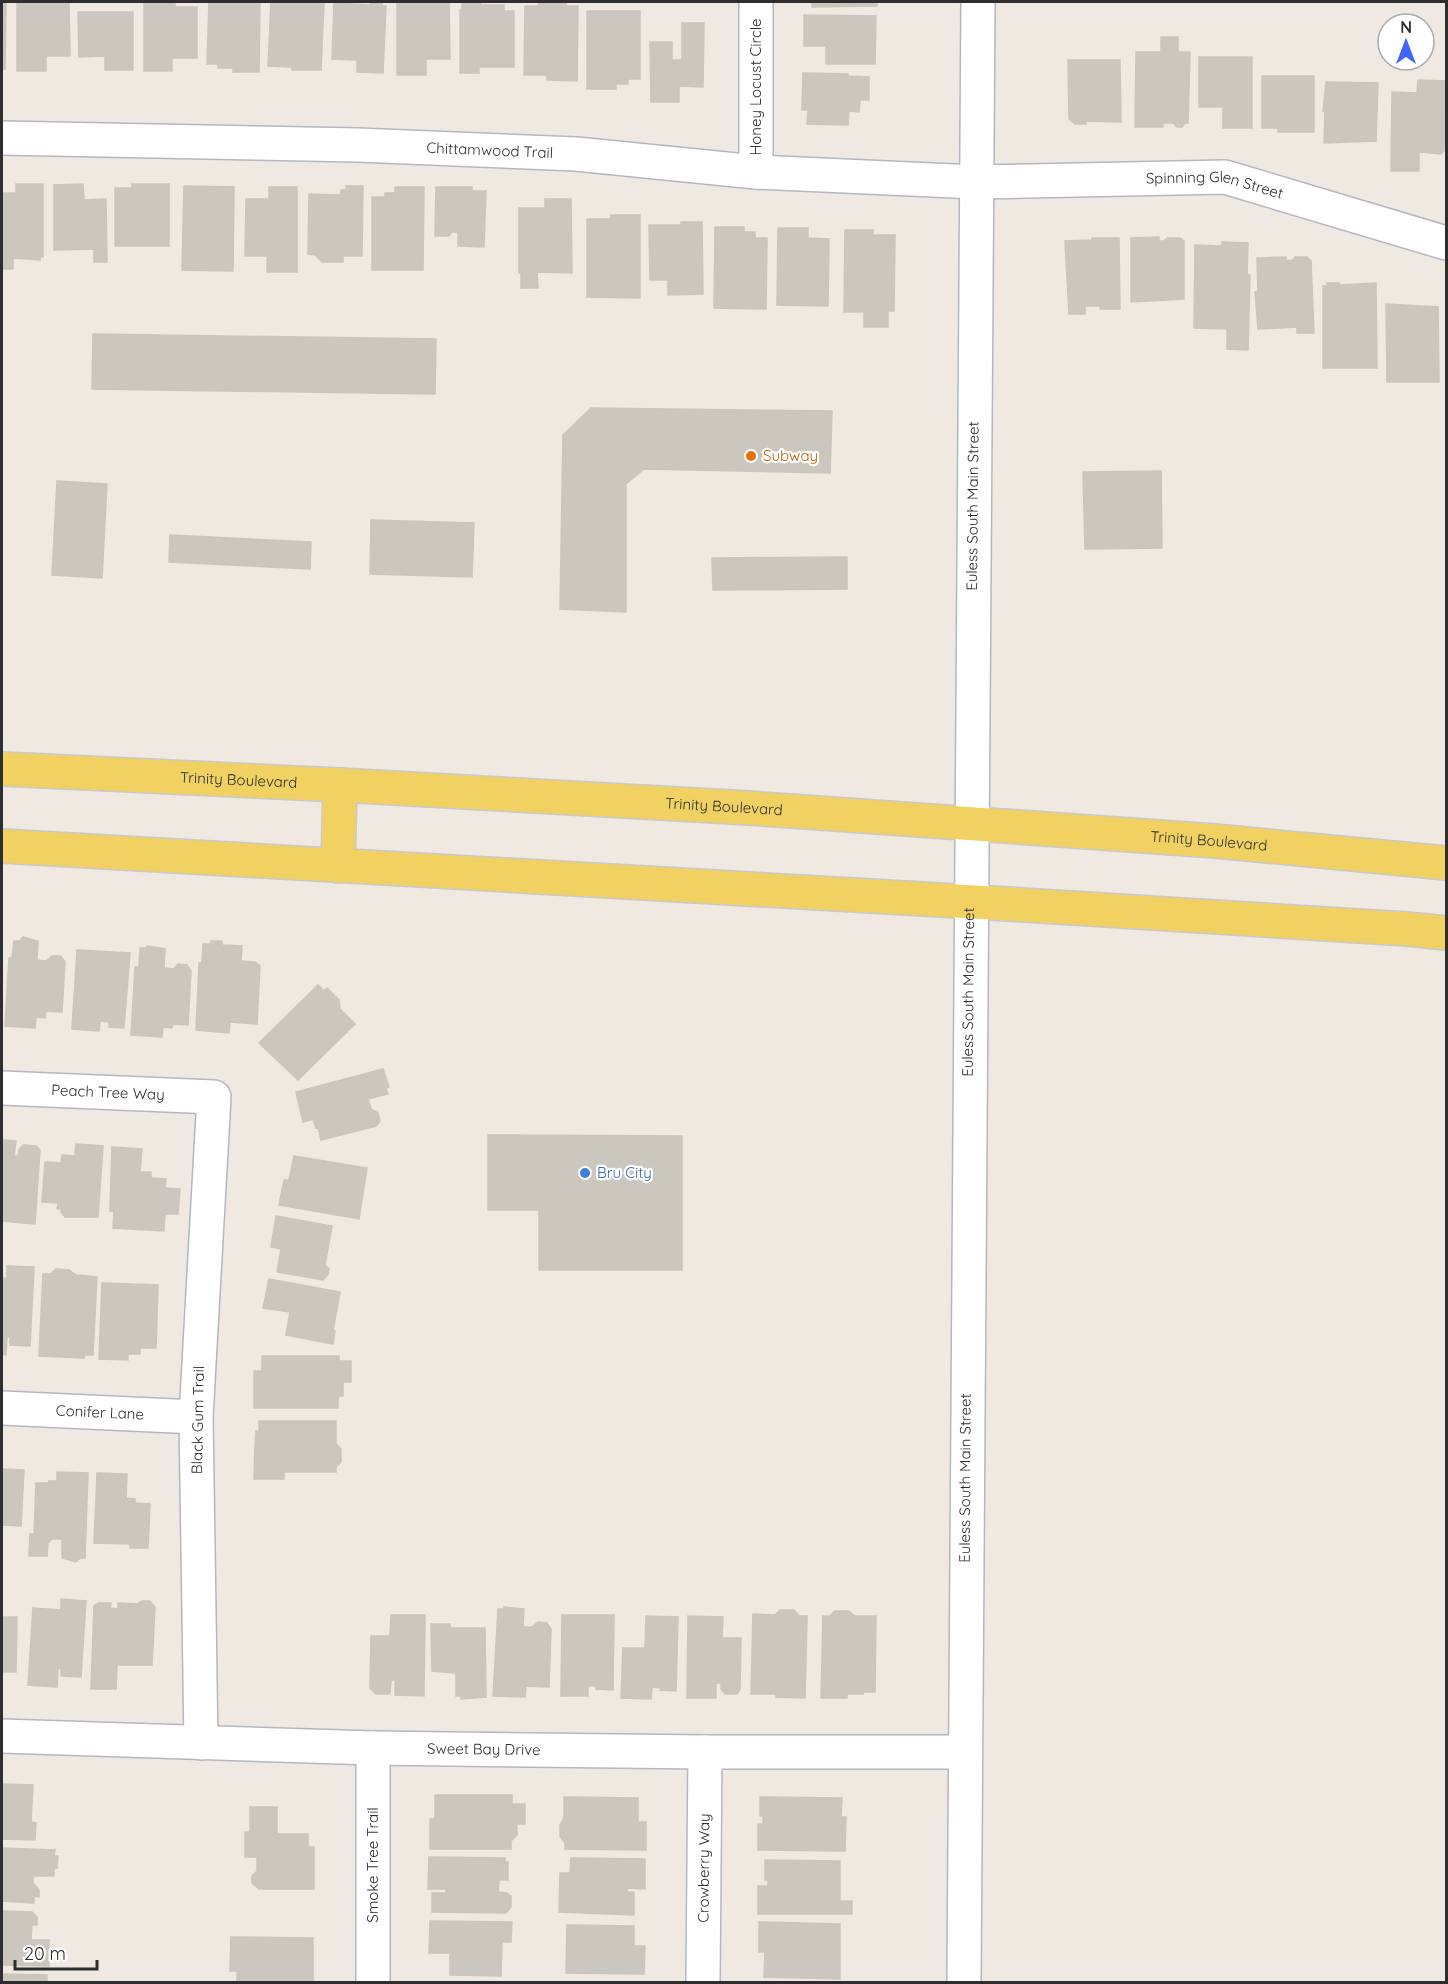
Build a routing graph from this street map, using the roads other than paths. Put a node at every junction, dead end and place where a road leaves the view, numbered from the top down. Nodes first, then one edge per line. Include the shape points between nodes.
1 (756, 2) edge
2 (978, 2) edge
3 (2, 138) edge
4 (756, 172) junction
5 (976, 182) junction
6 (1446, 243) edge
7 (2, 769) edge
8 (340, 785) junction
9 (969, 825) junction
10 (2, 846) edge
11 (1446, 863) edge
12 (338, 866) junction
13 (968, 901) junction
14 (1446, 933) edge
15 (2, 1088) edge
16 (214, 1097) joint
17 (2, 1408) edge
18 (196, 1417) junction
19 (2, 1736) edge
20 (201, 1743) junction
21 (373, 1748) junction
22 (705, 1752) junction
23 (964, 1752) junction
24 (373, 1983) edge
25 (703, 1983) edge
26 (964, 1983) edge

1 - 4 street, Honey Locust Circle
2 - 5 street, Euless South Main Street
3 - 4 street, Chittamwood Trail via 564,153
4 - 5 street, Chittamwood Trail
5 - 6 street, Spinning Glen Street via 1225,177
5 - 9 street, Euless South Main Street
7 - 8 main road, Trinity Boulevard
8 - 9 main road, Trinity Boulevard
8 - 12 main road
9 - 11 main road, Trinity Boulevard via 1215,841
9 - 13 street, Euless South Main Street
10 - 12 main road
12 - 13 main road
13 - 14 main road
13 - 23 street, Euless South Main Street
15 - 16 street, Peach Tree Way
16 - 18 street, Black Gum Trail
17 - 18 street, Conifer Lane
18 - 20 street, Black Gum Trail
19 - 20 street, Sweet Bay Drive
20 - 21 street, Sweet Bay Drive
21 - 22 street, Sweet Bay Drive
21 - 24 street, Smoke Tree Trail
22 - 23 street, Sweet Bay Drive
22 - 25 street, Crowberry Way
23 - 26 street, Euless South Main Street

